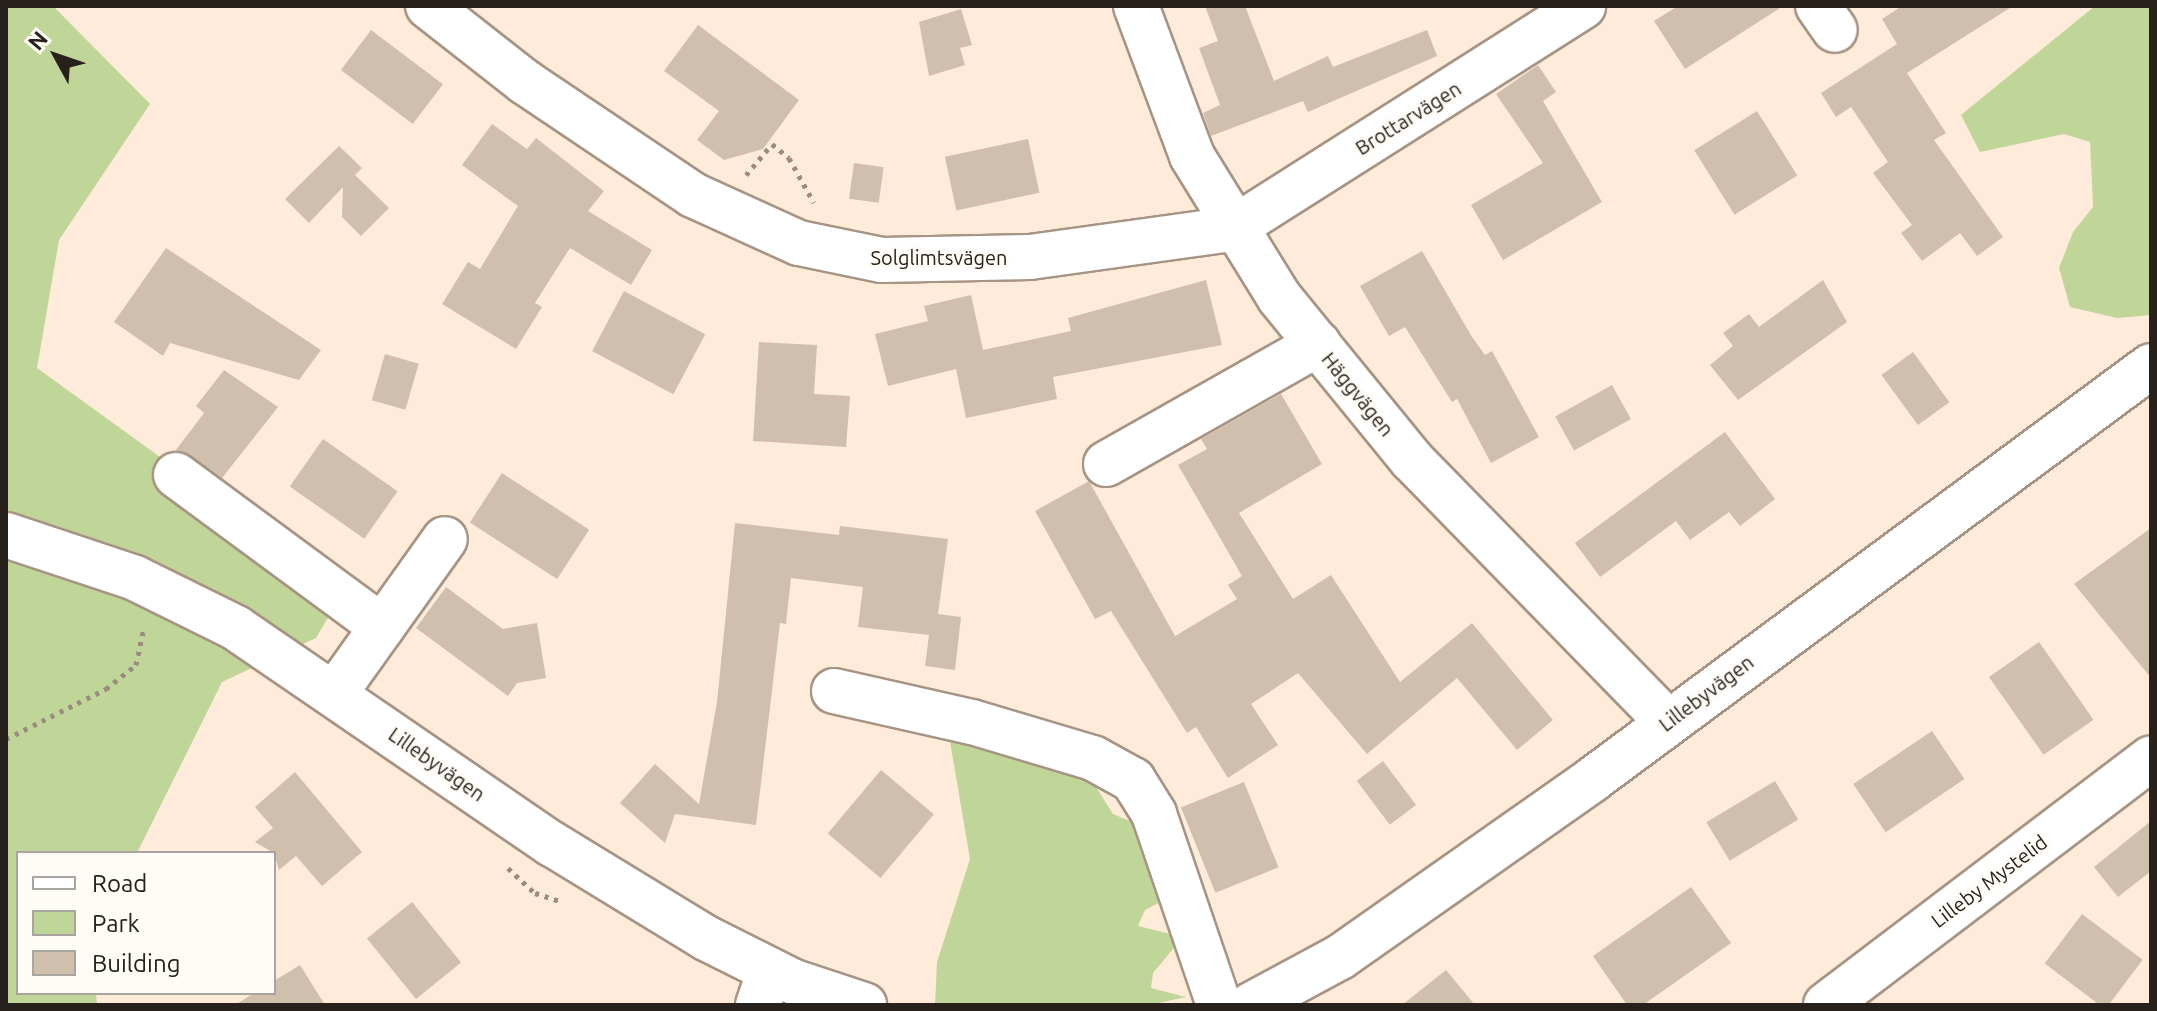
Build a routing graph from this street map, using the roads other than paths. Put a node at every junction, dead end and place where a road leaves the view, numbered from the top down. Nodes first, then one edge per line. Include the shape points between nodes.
1 (428, 6) edge
2 (1136, 6) edge
3 (1583, 6) edge
4 (1232, 229) junction
5 (1318, 344) junction
6 (2151, 366) edge
7 (1106, 464) dead end
8 (176, 475) dead end
9 (6, 535) edge
10 (445, 539) dead end
11 (382, 627) junction
12 (834, 691) dead end
13 (335, 693) junction
14 (1668, 722) junction
15 (2151, 758) edge
16 (764, 988) edge
17 (864, 1005) edge
18 (1219, 1005) edge
19 (1251, 1005) edge
20 (1826, 1005) edge

1 - 4 street, Solglimtsvägen via 655,171 799,243 882,260 1030,257
2 - 4 street, Häggvägen via 1192,156
3 - 4 street, Brottarvägen
4 - 5 street, Häggvägen
5 - 7 street
5 - 14 street, Häggvägen via 1412,460
6 - 14 street, Lillebyvägen
8 - 11 street
9 - 13 street, Lillebyvägen via 135,578 236,628
10 - 11 street
11 - 13 street
12 - 18 street via 1093,758 1133,780 1154,814
13 - 16 street, Lillebyvägen
14 - 19 street, Lillebyvägen via 1340,957
15 - 20 street, Lilleby Mystelid
16 - 17 street, Lillebyvägen

